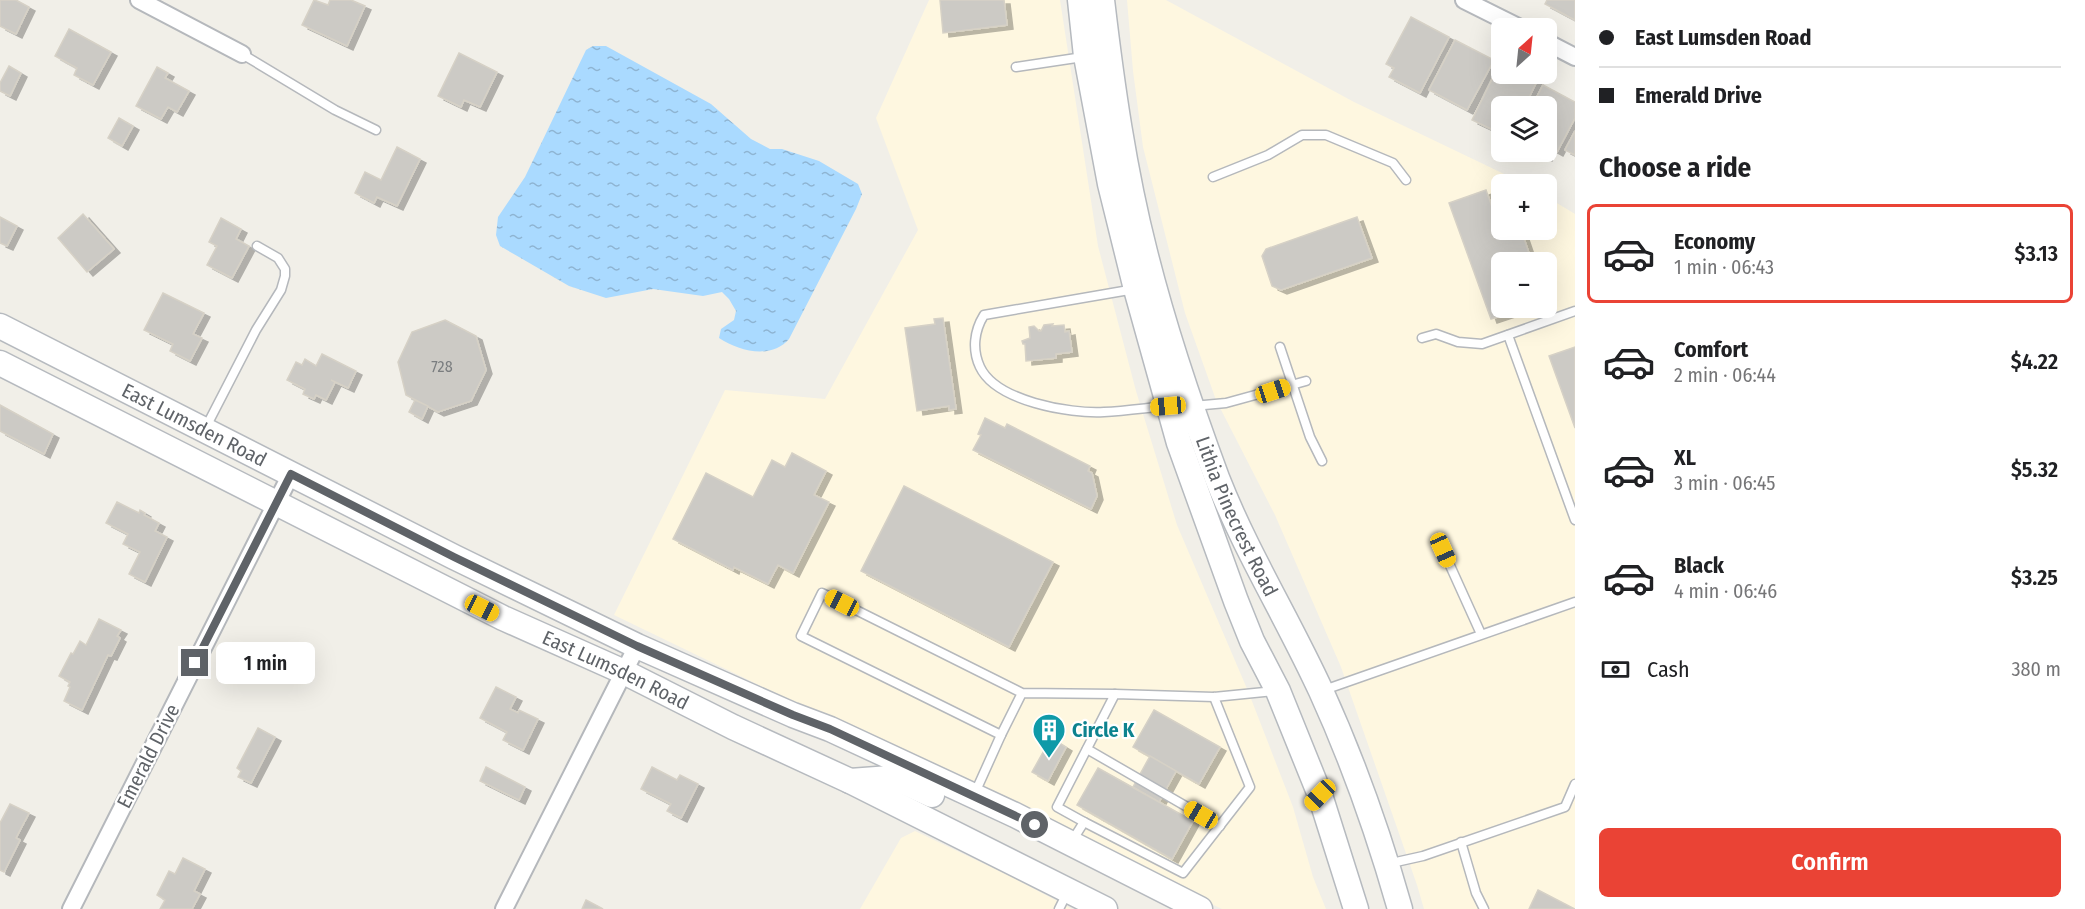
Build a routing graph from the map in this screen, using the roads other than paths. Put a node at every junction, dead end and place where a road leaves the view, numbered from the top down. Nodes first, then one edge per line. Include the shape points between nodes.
1 (139, 0) edge
2 (1080, 0) edge
3 (1102, 0) edge
4 (1464, 0) edge
5 (1500, 18) edge
6 (1557, 48) edge
7 (242, 54) joint
8 (1086, 56) junction
9 (1575, 57) edge
10 (1016, 67) dead end
11 (1113, 91) junction
12 (376, 130) dead end
13 (1213, 177) dead end
14 (1406, 180) dead end
15 (256, 246) dead end
16 (1136, 289) junction
17 (1575, 311) edge
18 (0, 326) edge
19 (1508, 335) junction
20 (1422, 338) dead end
21 (1280, 347) dead end
22 (0, 363) edge
23 (1306, 381) dead end
24 (1293, 385) junction
25 (1180, 406) junction
26 (205, 430) junction
27 (1322, 460) dead end
28 (291, 474) junction
29 (275, 502) junction
30 (1575, 520) edge
31 (1443, 550) dead end
32 (1575, 602) edge
33 (1481, 634) junction
34 (637, 646) junction
35 (624, 672) junction
36 (1278, 691) junction
37 (1321, 691) junction
38 (1022, 693) junction
39 (1115, 694) junction
40 (1214, 697) junction
41 (1001, 735) junction
42 (1087, 749) junction
43 (850, 782) junction
44 (1575, 784) edge
45 (1320, 795) junction
46 (974, 796) junction
47 (1084, 822) junction
48 (1035, 825) junction
49 (1220, 826) junction
50 (1461, 842) junction
51 (1071, 843) junction
52 (1387, 864) junction
53 (1064, 899) edge
54 (1094, 906) edge
55 (71, 909) edge
56 (504, 909) edge
57 (1200, 909) edge
58 (1341, 909) edge
59 (1356, 909) edge
60 (1400, 909) edge
61 (1484, 909) edge

1 - 7 street
2 - 8 main road, Lithia Pinecrest Road
3 - 11 main road, Lithia Pinecrest Road
4 - 5 street
6 - 9 street
7 - 12 lane
8 - 10 lane
8 - 11 main road via 1100,61
8 - 16 main road, Lithia Pinecrest Road via 1110,184
11 - 25 main road, Lithia Pinecrest Road
13 - 14 lane via 1268,155 1302,135 1326,135 1393,163
15 - 26 lane via 278,258 285,276
16 - 25 main road, Lithia Pinecrest Road
16 - 25 lane via 984,315 978,324 975,357 984,376 1005,392 1040,406 1101,412
17 - 19 lane
18 - 26 main road, East Lumsden Road
19 - 20 lane via 1474,345 1436,334
19 - 30 lane
21 - 24 lane
22 - 29 main road, East Lumsden Road
23 - 24 lane
24 - 25 lane via 1226,403
24 - 27 lane
25 - 36 main road, Lithia Pinecrest Road via 1190,477 1252,641
25 - 37 main road, Lithia Pinecrest Road
26 - 28 main road, East Lumsden Road
28 - 29 street, Emerald Drive
28 - 34 main road, East Lumsden Road
29 - 35 main road, East Lumsden Road via 503,618
29 - 55 street, Emerald Drive
31 - 33 lane
32 - 33 lane
33 - 37 lane
34 - 35 street
34 - 46 main road, East Lumsden Road
35 - 43 main road, East Lumsden Road
35 - 56 street
36 - 40 lane
36 - 45 main road, Lithia Pinecrest Road
37 - 52 main road, Lithia Pinecrest Road
38 - 39 lane
38 - 41 lane
38 - 41 lane via 822,593 801,636
39 - 40 lane
39 - 42 lane
40 - 49 lane via 1250,787
41 - 46 lane
42 - 47 lane via 1057,807
42 - 49 lane
43 - 48 main road via 890,778 904,782 1025,836
43 - 53 main road, East Lumsden Road
44 - 50 lane via 1564,807
45 - 58 main road via 1308,813
45 - 59 main road, Lithia Pinecrest Road
46 - 48 main road, East Lumsden Road
47 - 49 lane via 1183,873
47 - 51 lane
48 - 51 main road, East Lumsden Road
50 - 52 lane
50 - 61 lane
51 - 57 main road, East Lumsden Road
52 - 60 main road, Lithia Pinecrest Road
53 - 54 main road, East Lumsden Road

